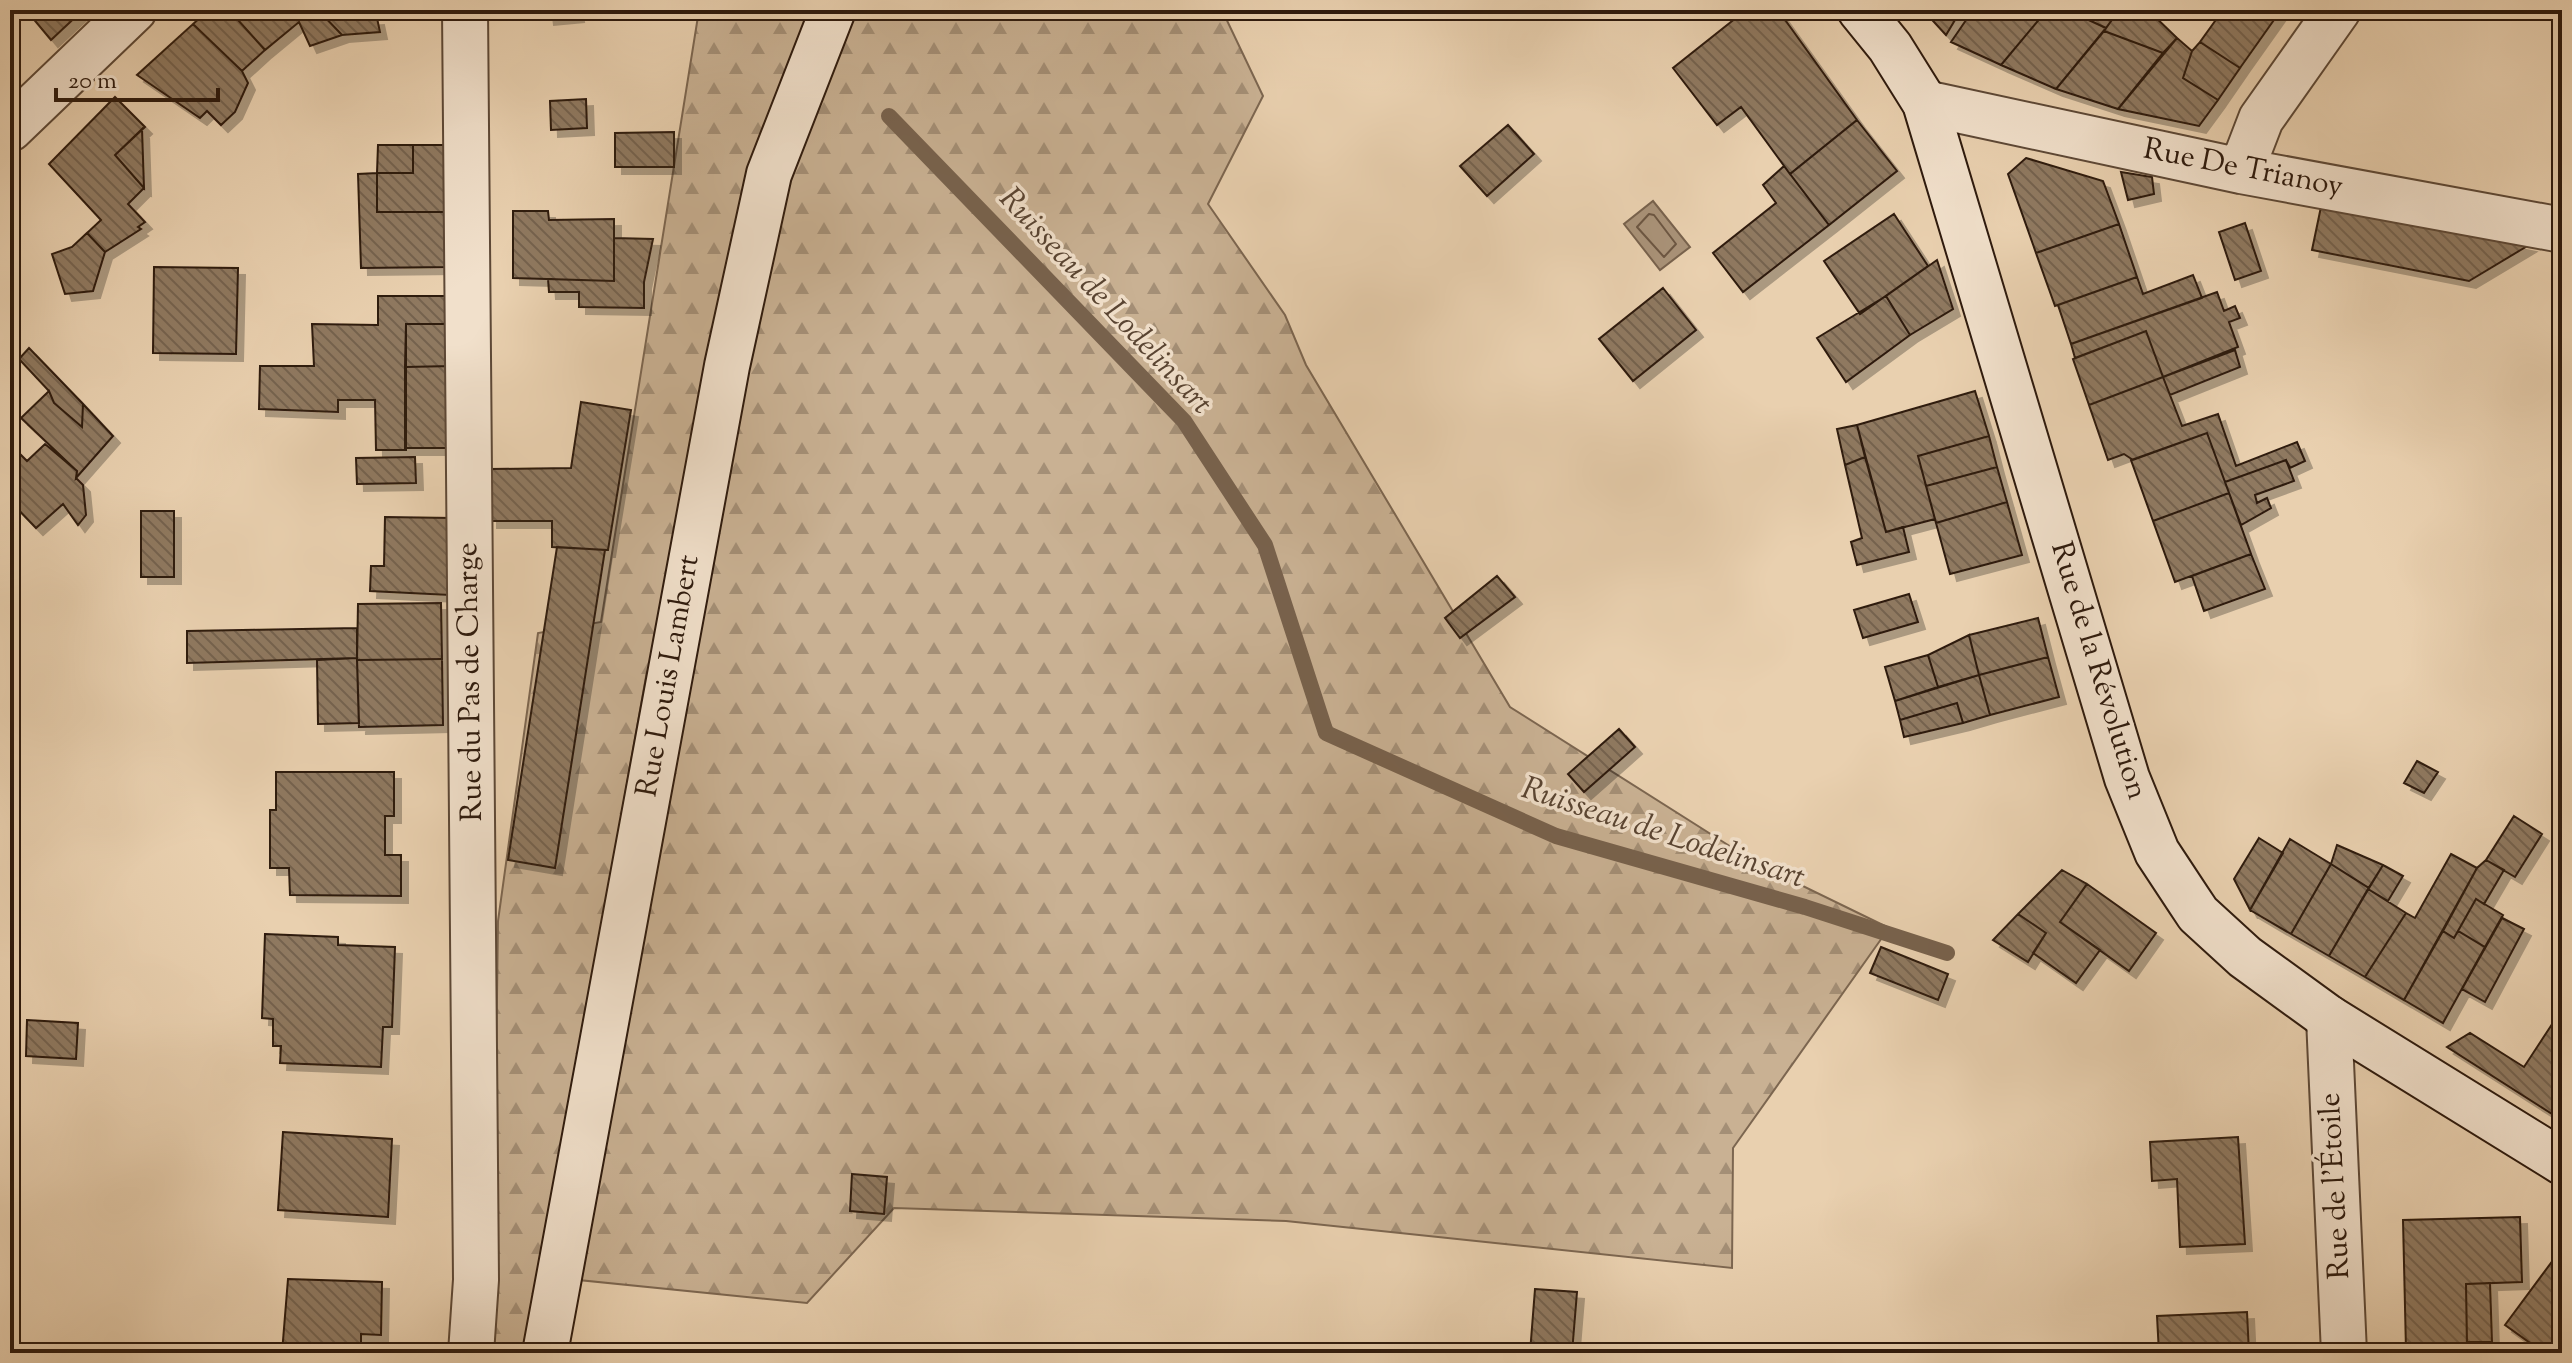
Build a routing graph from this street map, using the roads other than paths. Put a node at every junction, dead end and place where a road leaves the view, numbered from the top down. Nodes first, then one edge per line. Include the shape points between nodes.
1 (134, 10) edge
2 (465, 10) edge
3 (833, 10) edge
4 (1860, 10) edge
5 (2338, 10) edge
6 (1925, 103) junction
7 (10, 129) edge
8 (2241, 171) junction
9 (2562, 230) edge
10 (2329, 1018) junction
11 (2562, 1162) edge
12 (471, 1353) edge
13 (545, 1353) edge
14 (2344, 1353) edge

1 - 7 street
2 - 12 street, Rue du Pas de Charge via 476,1280
3 - 13 street, Rue Louis Lambert via 769,174 727,366
4 - 6 street, Rue de la Révolution
5 - 8 street via 2261,119
6 - 8 street, Rue De Trianoy
6 - 10 street, Rue de la Révolution via 2127,778 2157,852 2198,914 2245,957
8 - 9 street, Rue De Trianoy
10 - 11 street, Rue de la Révolution
10 - 14 street, Rue de l'Étoile

